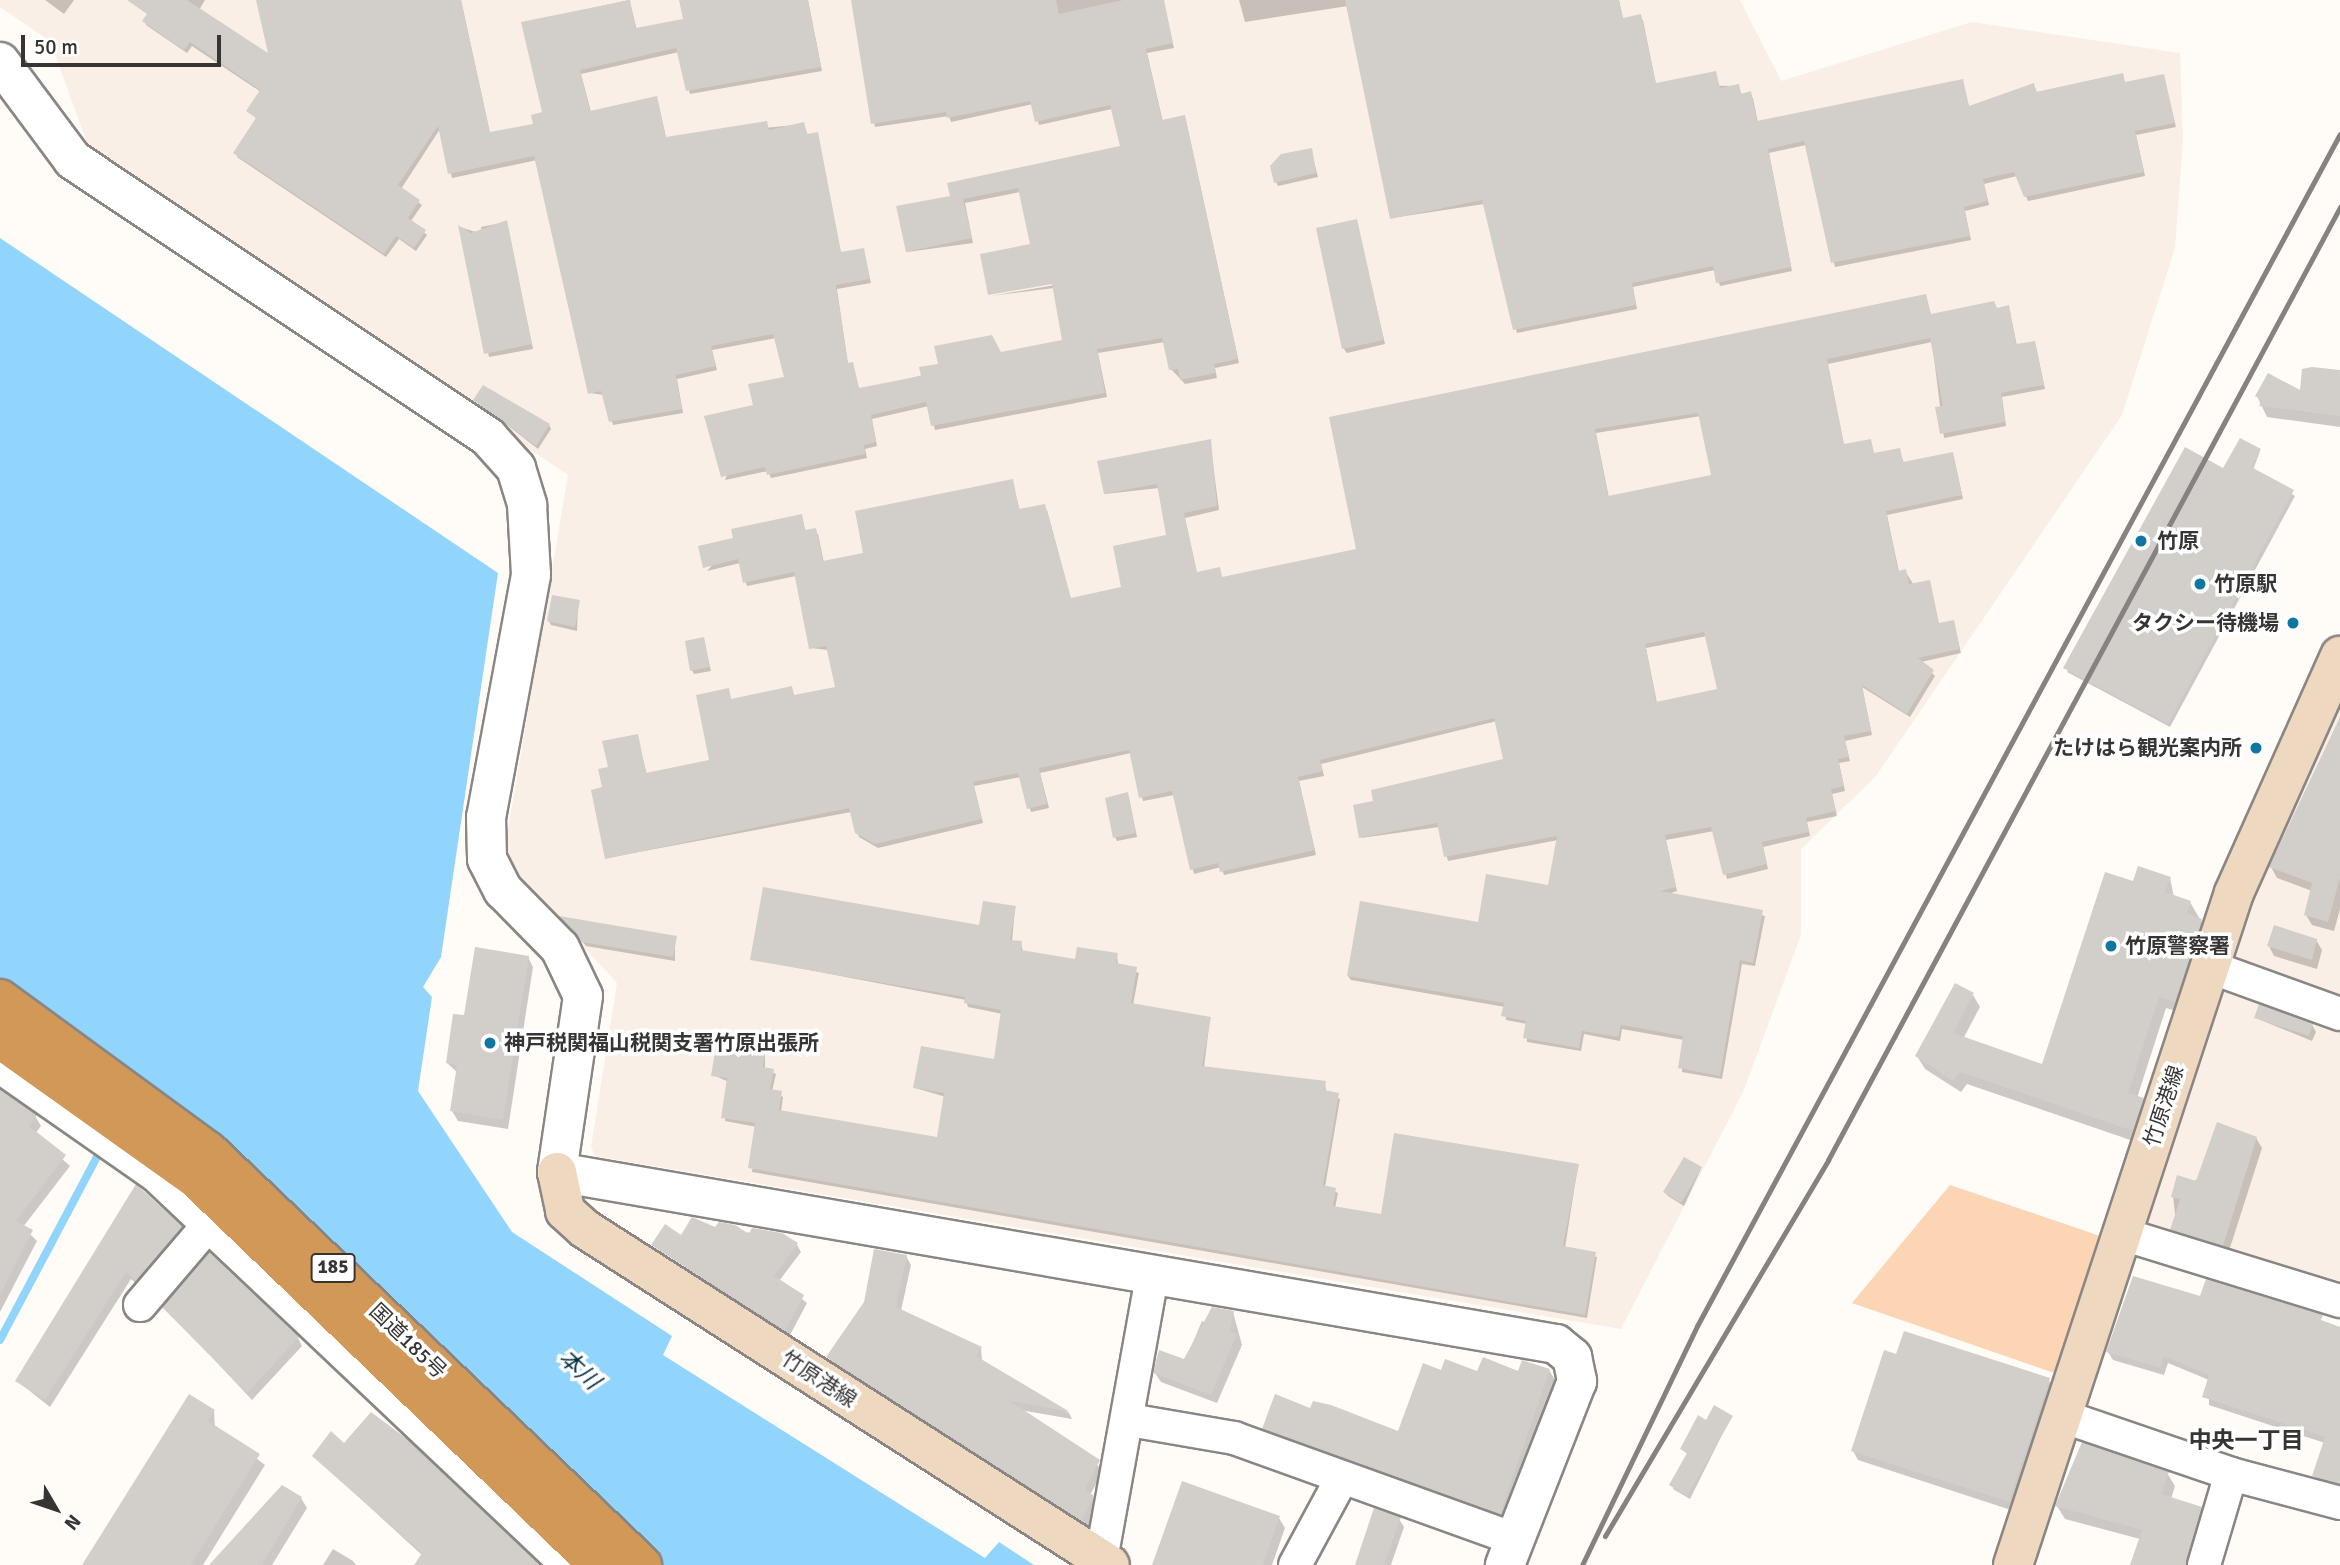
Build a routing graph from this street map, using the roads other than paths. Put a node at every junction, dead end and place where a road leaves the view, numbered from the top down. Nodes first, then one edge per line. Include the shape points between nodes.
1 (0, 62) edge
2 (2340, 656) edge
3 (2210, 967) junction
4 (0, 999) edge
5 (2340, 1014) edge
6 (0, 1039) edge
7 (0, 1067) edge
8 (557, 1172) junction
9 (216, 1216) junction
10 (2122, 1234) junction
11 (1152, 1276) junction
12 (2340, 1301) edge
13 (140, 1305) dead end
14 (2062, 1416) junction
15 (1129, 1420) junction
16 (2231, 1474) junction
17 (1341, 1480) junction
18 (2340, 1503) edge
19 (1510, 1552) edge
20 (1105, 1563) edge
21 (567, 1565) edge
22 (597, 1565) edge
23 (642, 1565) edge
24 (1295, 1565) edge
25 (2013, 1565) edge
26 (2204, 1565) edge

1 - 8 street via 73,160 488,437 516,468 527,505 531,575 486,817 487,859 503,890 561,948 583,996
2 - 3 main road, 竹原港線 via 2239,881
3 - 5 street
3 - 10 main road, 竹原港線
4 - 23 highway, 国道185号 / 185 via 208,1150
6 - 9 highway, 国道185号 / 185 via 102,1107
7 - 9 street
8 - 11 street
8 - 20 main road, 竹原港線 via 565,1211 585,1229
9 - 13 street
9 - 21 street
9 - 22 highway, 国道185号 / 185
10 - 12 street
10 - 14 main road, 竹原港線
11 - 15 street
11 - 19 street via 1556,1344 1573,1357 1577,1381
14 - 16 street
14 - 25 main road, 竹原港線
15 - 17 street via 1234,1438
15 - 20 street
16 - 18 street
16 - 26 street
17 - 19 street
17 - 24 street

